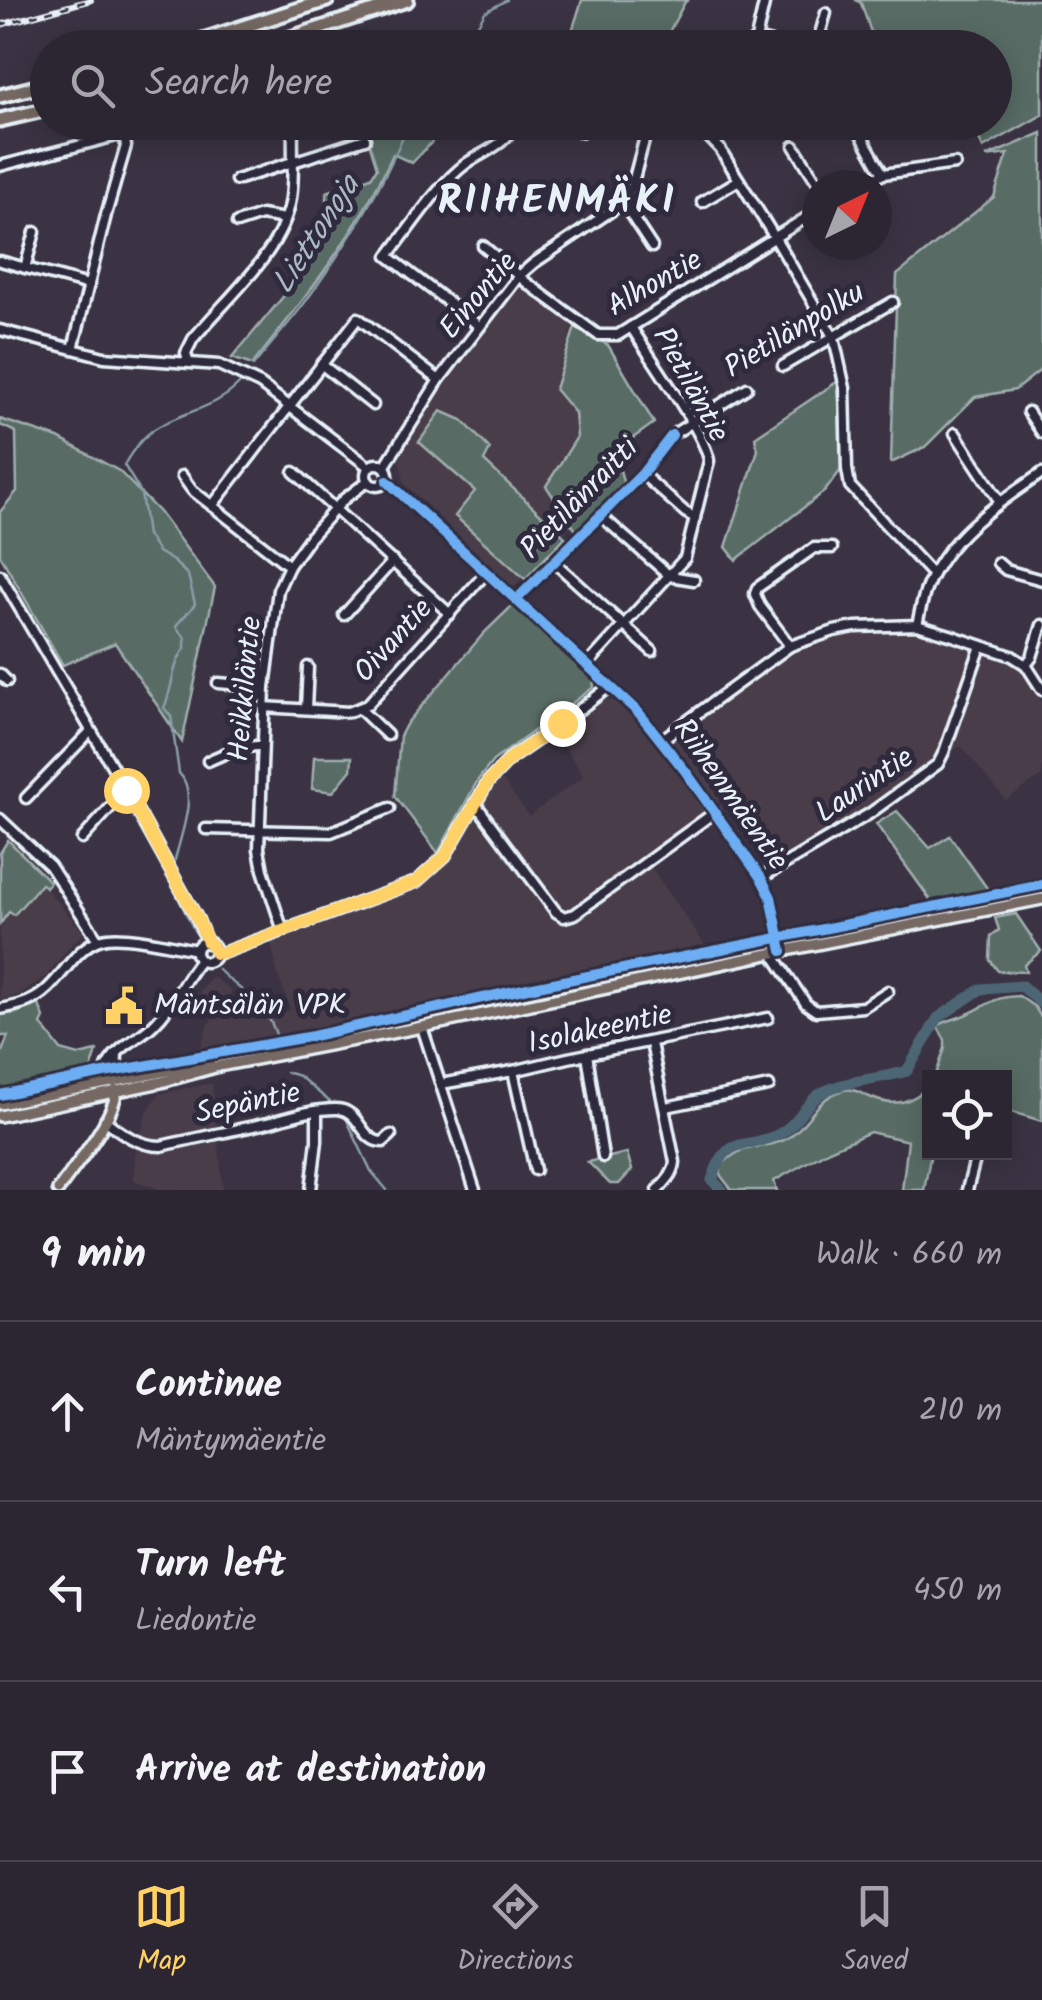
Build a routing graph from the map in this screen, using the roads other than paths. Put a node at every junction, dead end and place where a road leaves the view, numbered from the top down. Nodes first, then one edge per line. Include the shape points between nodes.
1 (328, 0) edge
2 (407, 0) edge
3 (764, 0) edge
4 (826, 13) dead end
5 (234, 30) edge
6 (315, 30) edge
7 (758, 30) edge
8 (821, 30) edge
9 (30, 88) edge
10 (0, 96) edge
11 (30, 113) edge
12 (0, 120) edge
13 (101, 140) edge
14 (125, 140) edge
15 (292, 140) edge
16 (363, 140) edge
17 (504, 140) edge
18 (644, 140) edge
19 (713, 140) edge
20 (864, 140) edge
21 (794, 146) dead end
22 (291, 164) junction
23 (955, 164) dead end
24 (0, 166) edge
25 (810, 170) edge
26 (880, 170) edge
27 (892, 173) edge
28 (236, 180) dead end
29 (738, 180) junction
30 (702, 202) dead end
31 (623, 203) junction
32 (286, 218) junction
33 (802, 222) edge
34 (237, 223) dead end
35 (35, 232) dead end
36 (776, 238) junction
37 (483, 246) dead end
38 (652, 247) dead end
39 (0, 261) edge
40 (26, 268) junction
41 (519, 276) junction
42 (88, 285) junction
43 (893, 302) dead end
44 (479, 326) junction
45 (631, 327) junction
46 (0, 330) edge
47 (834, 338) junction
48 (73, 349) junction
49 (188, 361) junction
50 (321, 364) junction
51 (783, 366) dead end
52 (438, 380) junction
53 (747, 388) dead end
54 (373, 405) dead end
55 (290, 406) junction
56 (1028, 412) dead end
57 (692, 424) junction
58 (955, 433) dead end
59 (1042, 434) edge
60 (672, 436) dead end
61 (384, 466) junction
62 (369, 467) junction
63 (294, 472) dead end
64 (1042, 473) edge
65 (642, 474) dead end
66 (182, 476) dead end
67 (368, 481) junction
68 (387, 481) junction
69 (1000, 502) junction
70 (212, 506) junction
71 (336, 508) junction
72 (602, 516) dead end
73 (695, 518) junction
74 (832, 548) dead end
75 (392, 561) junction
76 (554, 561) dead end
77 (998, 563) dead end
78 (289, 566) junction
79 (930, 571) dead end
80 (485, 574) junction
81 (0, 576) edge
82 (670, 576) junction
83 (694, 580) dead end
84 (1042, 580) edge
85 (450, 614) junction
86 (344, 615) dead end
87 (917, 625) junction
88 (1042, 625) edge
89 (624, 627) junction
90 (790, 646) junction
91 (981, 646) junction
92 (652, 651) dead end
93 (588, 666) junction
94 (1026, 666) junction
95 (308, 667) dead end
96 (218, 683) dead end
97 (610, 686) junction
98 (265, 687) junction
99 (1042, 690) edge
100 (264, 707) junction
101 (306, 708) junction
102 (360, 709) junction
103 (91, 732) junction
104 (387, 735) dead end
105 (661, 740) junction
106 (261, 746) junction
107 (208, 761) dead end
108 (126, 790) junction
109 (26, 798) dead end
110 (474, 803) junction
111 (390, 808) dead end
112 (714, 812) junction
113 (3, 821) edge
114 (206, 828) dead end
115 (260, 832) junction
116 (0, 833) edge
117 (82, 840) dead end
118 (761, 878) junction
119 (1042, 899) edge
120 (284, 931) junction
121 (98, 940) junction
122 (208, 942) junction
123 (196, 950) junction
124 (777, 952) junction
125 (216, 953) junction
126 (200, 960) junction
127 (888, 991) dead end
128 (0, 1009) edge
129 (768, 1018) dead end
130 (422, 1027) junction
131 (652, 1043) junction
132 (587, 1054) junction
133 (513, 1072) junction
134 (440, 1084) junction
135 (769, 1086) dead end
136 (110, 1087) junction
137 (0, 1104) edge
138 (666, 1107) junction
139 (317, 1112) junction
140 (0, 1116) edge
141 (106, 1117) junction
142 (390, 1135) dead end
143 (602, 1157) dead end
144 (975, 1160) edge
145 (535, 1170) dead end
146 (58, 1190) edge
147 (312, 1190) edge
148 (476, 1190) edge
149 (658, 1190) edge
150 (968, 1190) edge

1 - 5 highway
2 - 6 highway
3 - 7 street
4 - 8 street
9 - 10 highway
11 - 12 highway
13 - 24 street
14 - 42 street
15 - 22 street
16 - 22 street
17 - 44 street via 446,182 388,256
18 - 31 street
19 - 29 street
20 - 26 street
21 - 25 street
22 - 28 street
22 - 32 street
23 - 27 street
29 - 30 street
29 - 36 street
31 - 38 street
31 - 41 street, Einontie
32 - 34 street via 260,215
32 - 49 street via 267,254 193,338
33 - 36 street, Alhontie
35 - 40 street
36 - 45 street, Alhontie
36 - 47 street
37 - 41 street
39 - 40 street
40 - 42 street
41 - 44 street, Einontie
41 - 45 street, Alhontie via 598,335 618,336
42 - 48 street
43 - 47 street, Pietilänpolku
44 - 52 street, Einontie
45 - 57 street, Pietiläntie
46 - 48 street
47 - 51 street, Pietilänpolku
47 - 79 street via 845,388 850,486
48 - 49 street
49 - 55 street via 239,373
50 - 52 street via 358,318
50 - 54 street
50 - 55 street
52 - 61 street, Einontie
53 - 57 street, Pietilänpolku
55 - 62 street
55 - 70 street
56 - 59 street
57 - 60 street, Pietilänpolku
57 - 73 street, Pietiläntie via 708,453
58 - 69 street
61 - 62 street
61 - 68 street
62 - 67 street
63 - 71 street
64 - 69 street
65 - 73 street
66 - 70 street
67 - 68 street
67 - 71 street, Heikkiläntie
68 - 80 street, Riihenmäentie
69 - 87 street via 968,526 931,578
70 - 78 street
71 - 75 street
71 - 78 street, Heikkiläntie
72 - 82 street
73 - 82 street, Pietiläntie via 684,558
74 - 90 street via 814,548 757,588 760,606
75 - 85 street
75 - 86 street
76 - 89 street
77 - 84 street
78 - 98 street, Heikkiläntie via 278,590
80 - 85 street, Oivantie
80 - 93 street, Riihenmäentie
81 - 103 street
82 - 83 street
82 - 89 street, Pietiläntie
85 - 102 street, Oivantie
87 - 90 street via 844,629
87 - 91 street
88 - 94 street
89 - 92 street
89 - 93 street, Pietiläntie
90 - 105 street
91 - 94 street
91 - 118 street, Laurintie via 938,764
93 - 97 street, Riihenmäentie
94 - 99 street
95 - 101 street
96 - 98 street
97 - 105 street, Riihenmäentie
97 - 110 street via 511,758
98 - 100 street, Heikkiläntie
100 - 101 street, Oivantie
100 - 106 street, Heikkiläntie
101 - 102 street, Oivantie
102 - 104 street
103 - 108 street
103 - 109 street
105 - 112 street, Riihenmäentie
106 - 107 street
106 - 115 street, Heikkiläntie
108 - 117 street
108 - 122 street
110 - 112 street via 564,917
110 - 120 street via 445,856 416,882
111 - 115 street via 331,832
112 - 118 street, Riihenmäentie
113 - 116 street
113 - 121 street via 50,866
114 - 115 street
115 - 120 street, Heikkiläntie via 262,870
118 - 124 street, Riihenmäentie via 771,897
119 - 124 main road
120 - 125 street
121 - 123 street
121 - 128 street via 41,995
122 - 123 street
122 - 125 street
123 - 126 street
124 - 127 street via 816,1011 863,1007
124 - 130 main road
125 - 126 street
126 - 136 street via 151,1028 108,1063
129 - 131 street, Isolakeentie
130 - 134 street
130 - 136 main road
131 - 132 street, Isolakeentie
131 - 138 street
132 - 133 street, Isolakeentie
132 - 143 street
133 - 134 street, Isolakeentie
133 - 145 street
134 - 148 street
135 - 138 street
136 - 137 main road
136 - 140 main road
136 - 141 main road
138 - 149 street via 675,1169
139 - 141 street, Sepäntie via 160,1146 128,1136
139 - 142 street, Sepäntie via 346,1110 375,1142
139 - 147 street
141 - 146 main road
144 - 150 street

